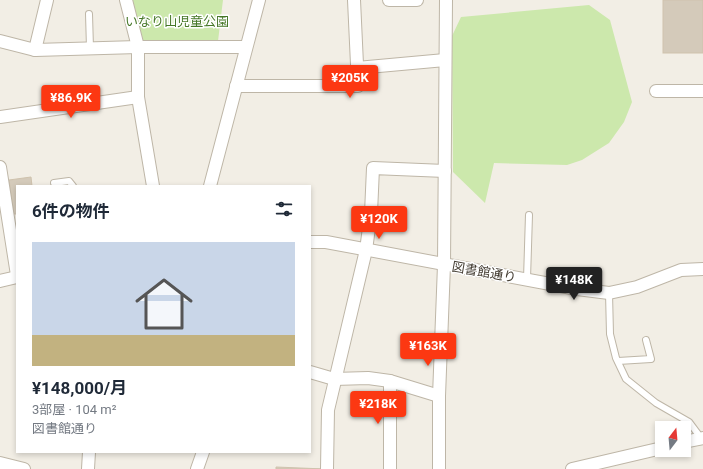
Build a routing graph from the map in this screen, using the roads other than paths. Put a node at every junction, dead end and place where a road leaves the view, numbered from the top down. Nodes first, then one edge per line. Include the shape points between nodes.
1 (47, 0) edge
2 (126, 0) edge
3 (259, 0) edge
4 (354, 0) edge
5 (390, 0) edge
6 (417, 0) edge
7 (446, 0) edge
8 (89, 14) dead end
9 (0, 41) edge
10 (138, 47) junction
11 (246, 47) junction
12 (90, 48) junction
13 (35, 50) junction
14 (445, 60) junction
15 (357, 68) junction
16 (236, 86) junction
17 (656, 91) dead end
18 (703, 91) edge
19 (138, 97) junction
20 (0, 117) edge
21 (0, 167) edge
22 (445, 171) junction
23 (54, 183) dead end
24 (72, 185) edge
25 (153, 185) edge
26 (210, 185) edge
27 (529, 215) dead end
28 (311, 242) edge
29 (366, 250) junction
30 (444, 265) junction
31 (703, 269) edge
32 (16, 270) edge
33 (16, 276) edge
34 (527, 279) junction
35 (0, 281) edge
36 (609, 293) junction
37 (646, 340) dead end
38 (618, 361) junction
39 (311, 372) edge
40 (334, 378) junction
41 (390, 381) junction
42 (439, 396) junction
43 (702, 438) edge
44 (691, 440) edge
45 (655, 450) edge
46 (89, 453) edge
47 (203, 453) edge
48 (0, 463) edge
49 (24, 469) edge
50 (88, 469) edge
51 (197, 469) edge
52 (327, 469) edge
53 (390, 469) edge
54 (439, 469) edge
55 (572, 469) edge

1 - 13 street
2 - 10 street
3 - 11 street
4 - 15 street
5 - 6 street
7 - 14 street
8 - 12 lane
9 - 13 street
10 - 11 street
10 - 12 street
10 - 19 street
11 - 16 street
12 - 13 street
14 - 15 street
14 - 22 street
15 - 16 street via 358,86
16 - 26 street
17 - 18 street
19 - 20 street
19 - 25 street
21 - 32 street
22 - 29 street via 373,168
22 - 30 street
23 - 24 lane via 69,181
27 - 34 lane
28 - 29 street, 図書館通り via 326,242
29 - 30 street, 図書館通り
29 - 40 street
30 - 34 street, 図書館通り
30 - 42 street
31 - 36 street, 図書館通り via 681,270 637,287
33 - 35 street
34 - 36 street, 図書館通り
36 - 38 lane via 610,334
37 - 38 lane via 651,359
38 - 43 lane via 626,379 656,403 689,422
39 - 40 street
40 - 41 street
40 - 52 street via 328,410
41 - 42 street
41 - 53 street
42 - 54 street
43 - 44 street
45 - 55 street
46 - 50 street
47 - 51 street
48 - 49 street

